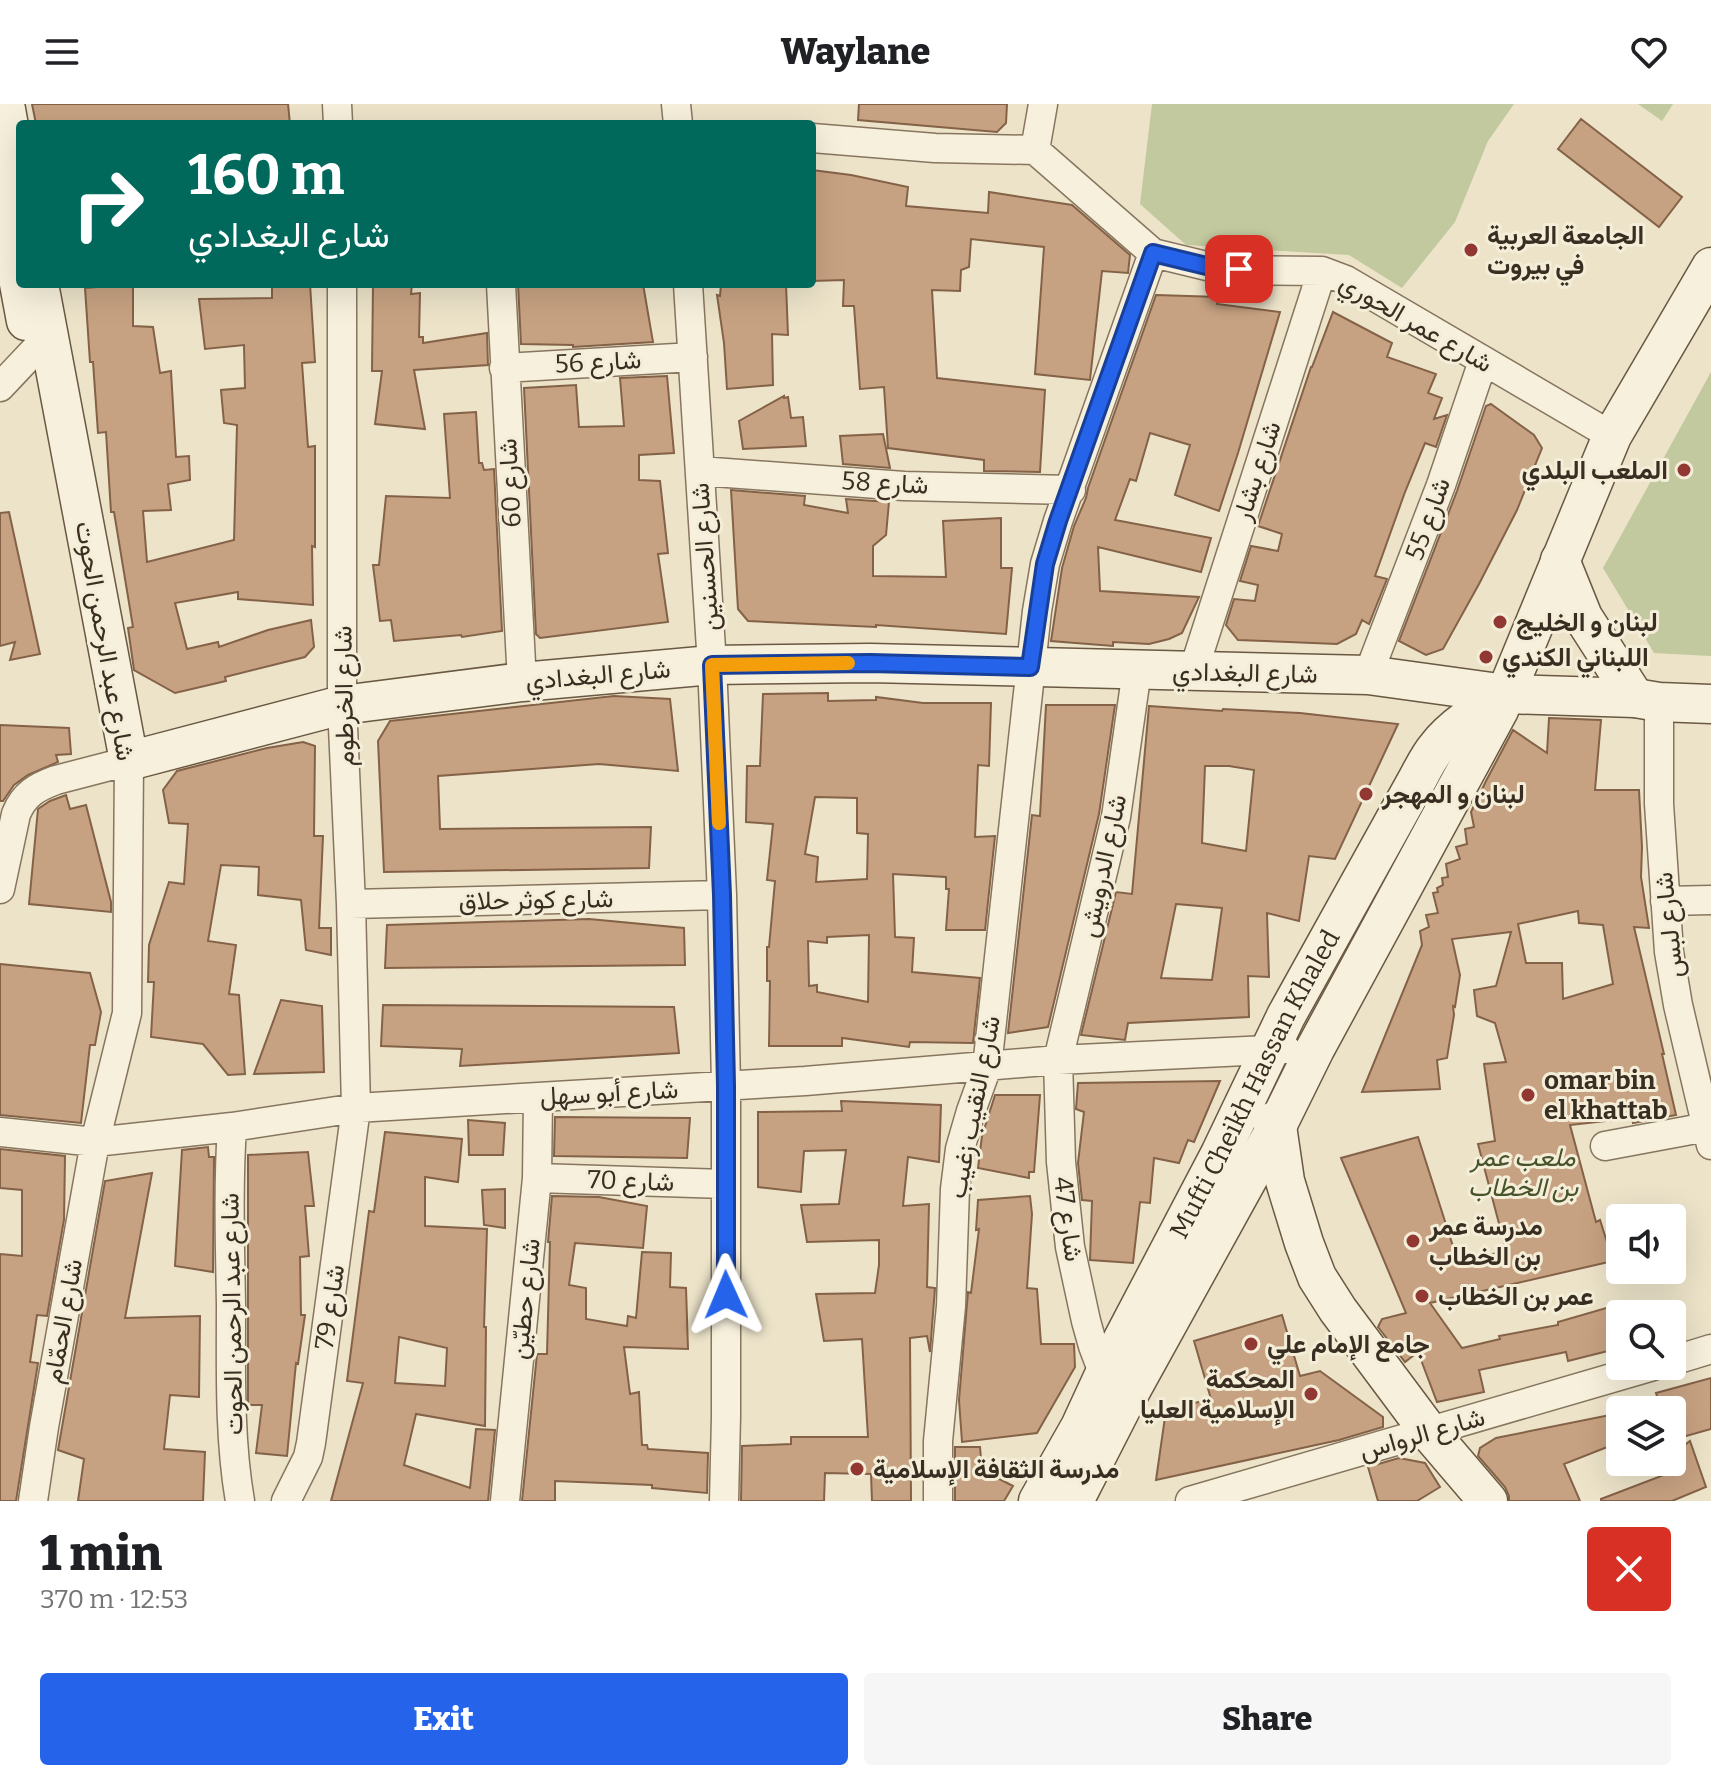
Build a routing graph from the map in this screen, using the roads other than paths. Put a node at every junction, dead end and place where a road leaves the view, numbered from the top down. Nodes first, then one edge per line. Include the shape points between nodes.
1 (5, 104) edge
2 (1043, 104) edge
3 (816, 138) edge
4 (1035, 150) junction
5 (14, 175) edge
6 (1153, 253) junction
7 (1711, 267) edge
8 (1322, 271) junction
9 (31, 288) edge
10 (39, 288) edge
11 (342, 288) edge
12 (501, 288) edge
13 (688, 288) edge
14 (40, 344) junction
15 (693, 357) junction
16 (1483, 361) junction
17 (504, 368) junction
18 (0, 387) edge
19 (1612, 436) junction
20 (700, 471) junction
21 (1071, 490) junction
22 (1560, 560) junction
23 (712, 665) junction
24 (1030, 667) junction
25 (1137, 670) junction
26 (1193, 672) junction
27 (1368, 675) junction
28 (522, 682) junction
29 (1506, 694) junction
30 (1647, 700) junction
31 (1711, 704) edge
32 (342, 705) junction
33 (118, 764) junction
34 (0, 889) edge
35 (722, 895) junction
36 (1711, 900) edge
37 (1665, 901) junction
38 (351, 904) junction
39 (1271, 1048) junction
40 (1315, 1049) junction
41 (1058, 1060) junction
42 (987, 1067) junction
43 (726, 1086) junction
44 (538, 1097) junction
45 (1246, 1097) junction
46 (356, 1108) junction
47 (1277, 1126) junction
48 (232, 1127) junction
49 (0, 1132) edge
50 (1709, 1136) edge
51 (95, 1142) junction
52 (1605, 1146) dead end
53 (537, 1178) junction
54 (725, 1184) junction
55 (1711, 1349) edge
56 (1686, 1357) edge
57 (1104, 1375) junction
58 (1606, 1380) edge
59 (1429, 1432) junction
60 (33, 1501) edge
61 (240, 1501) edge
62 (286, 1501) edge
63 (505, 1501) edge
64 (724, 1501) edge
65 (938, 1501) edge
66 (1038, 1501) edge
67 (1074, 1501) edge
68 (1190, 1501) edge
69 (1488, 1501) edge

1 - 5 street, شارع عبد الرحمن الحوت
2 - 4 street
3 - 4 street
4 - 6 street, شارع عمر الحوري
6 - 8 street, شارع عمر الحوري via 1223,270
6 - 21 street, شارع النقيب زغيب
7 - 19 street, Mufti Cheikh Hassan Khaled
8 - 16 street, شارع عمر الحوري
8 - 26 street, شارع بشار
9 - 14 street, شارع عبد الرحمن الحوت
10 - 14 street, شارع عبد الرحمن الحوت
11 - 32 street, شارع الخرطوم
12 - 17 street, شارع 60
13 - 15 street, شارع الحسنين
14 - 18 street
14 - 33 street, شارع عبد الرحمن الحوت
15 - 17 street, شارع 56
15 - 20 street, شارع الحسنين
16 - 19 street, شارع عمر الحوري
16 - 27 street, شارع 55
17 - 28 street, شارع 60
19 - 22 street, Mufti Cheikh Hassan Khaled
20 - 21 street, شارع 58 via 904,486
20 - 23 street, شارع الحسنين
21 - 24 street, شارع النقيب زغيب via 1045,564
22 - 29 street, Mufti Cheikh Hassan Khaled
22 - 30 street via 1583,617
23 - 24 street, شارع البغدادي
23 - 28 street, شارع البغدادي
23 - 35 street, شارع الحسنين
24 - 25 street, شارع البغدادي
24 - 42 street, شارع النقيب زغيب
25 - 26 street, شارع البغدادي
25 - 41 street, شارع الدرويش via 1116,817
26 - 27 street, شارع البغدادي
27 - 29 street, شارع البغدادي
28 - 32 street, شارع البغدادي
29 - 30 street, شارع البغدادي
29 - 39 street, Mufti Cheikh Hassan Khaled via 1468,718 1437,747
29 - 40 street, Mufti Cheikh Hassan Khaled
30 - 31 street, شارع البغدادي
30 - 37 street, شارع لبس
32 - 33 street, شارع البغدادي
32 - 38 street, شارع الخرطوم
33 - 34 street via 44,784 27,795 16,814
33 - 51 street, شارع عبد الرحمن الحوت via 127,1013
35 - 38 street, شارع كوثر حلاق
35 - 43 street, شارع الحسنين
36 - 37 street
37 - 50 street, شارع لبس via 1678,1005
38 - 46 street, شارع الخرطوم
39 - 40 street, شارع أبو سهل
39 - 41 street, شارع أبو سهل
39 - 45 street, Mufti Cheikh Hassan Khaled
40 - 47 street, Mufti Cheikh Hassan Khaled
41 - 42 street, شارع أبو سهل
41 - 57 street, شارع 47 via 1068,1233 1086,1321
42 - 43 street, شارع أبو سهل
42 - 65 street, شارع النقيب زغيب via 960,1149 955,1189
43 - 44 street, شارع أبو سهل
43 - 54 street, شارع الحسنين
44 - 46 street, شارع أبو سهل
44 - 53 street, شارع حطيّن
45 - 47 street
45 - 57 street, Mufti Cheikh Hassan Khaled
46 - 48 street, شارع أبو سهل
46 - 62 street, شارع 79 via 311,1443
47 - 59 street via 1285,1181 1317,1277
47 - 67 street, Mufti Cheikh Hassan Khaled
48 - 51 street, شارع أبو سهل
48 - 61 street, شارع عبد الرحمن الحوت via 231,1352
49 - 51 street, شارع أبو سهل
50 - 52 street
51 - 60 street, شارع الحمّام
53 - 54 street, شارع 70
53 - 63 street, شارع حطيّن
54 - 64 street, شارع الحسنين
55 - 56 street
57 - 66 street, Mufti Cheikh Hassan Khaled
58 - 59 street, شارع الرواس
59 - 68 street, شارع الرواس
59 - 69 street

